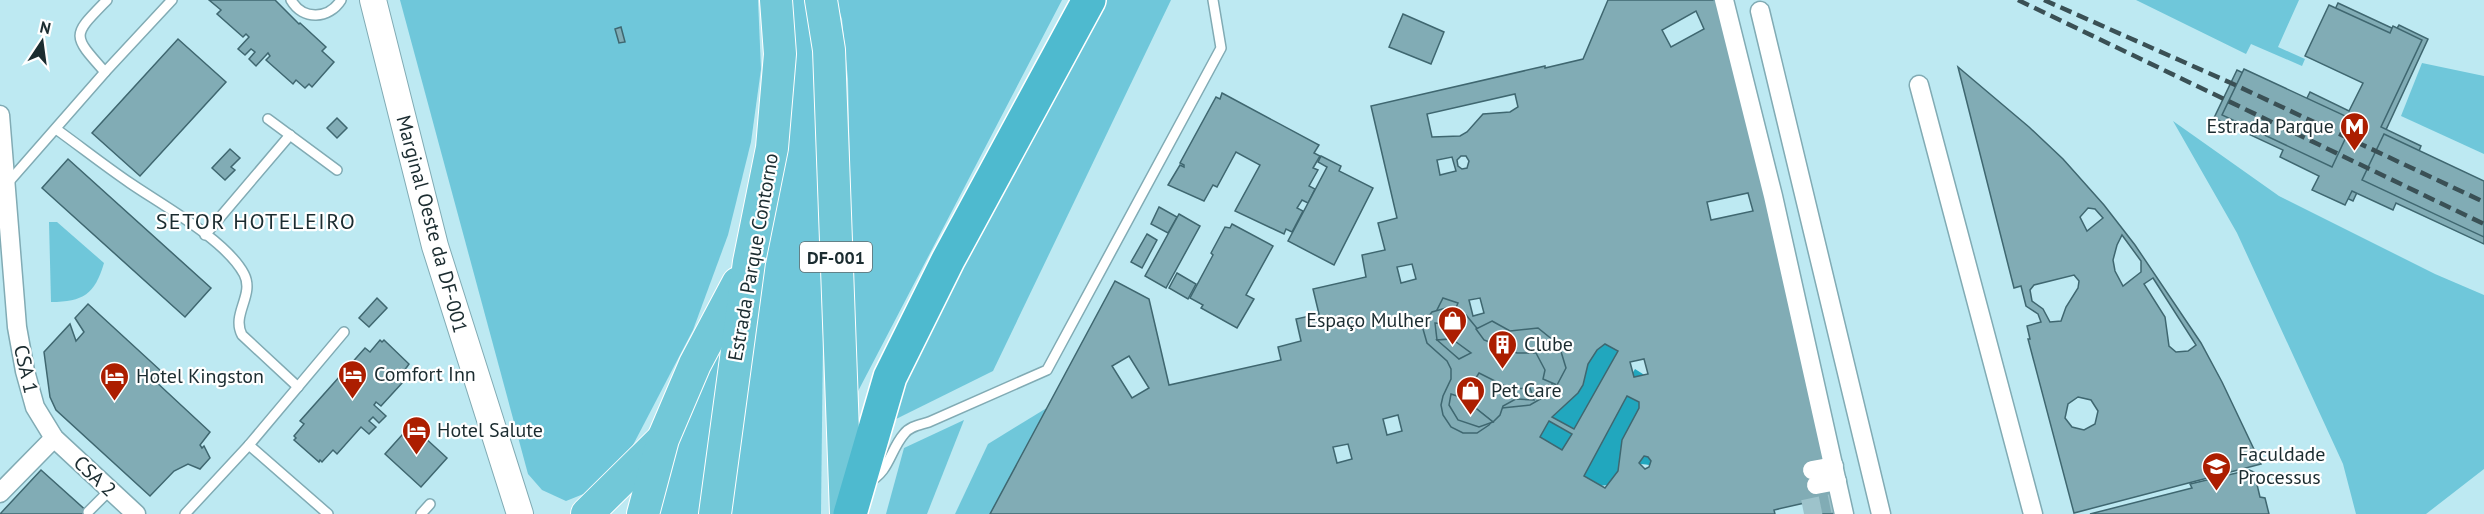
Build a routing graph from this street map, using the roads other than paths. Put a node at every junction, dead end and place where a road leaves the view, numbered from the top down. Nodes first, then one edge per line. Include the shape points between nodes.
1 (107, 0) edge
2 (172, 0) edge
3 (291, 0) edge
4 (341, 0) edge
5 (373, 0) edge
6 (776, 0) edge
7 (821, 0) edge
8 (1089, 0) edge
9 (1213, 0) edge
10 (1724, 0) edge
11 (1760, 11) dead end
12 (105, 72) junction
13 (1919, 85) dead end
14 (0, 115) edge
15 (268, 119) dead end
16 (57, 129) junction
17 (290, 135) junction
18 (337, 170) dead end
19 (6, 185) junction
20 (205, 235) junction
21 (749, 262) junction
22 (344, 332) dead end
23 (298, 387) junction
24 (54, 438) junction
25 (663, 440) junction
26 (249, 445) junction
27 (1835, 473) junction
28 (1814, 478) dead end
29 (110, 490) junction
30 (0, 493) edge
31 (430, 504) dead end
32 (851, 505) edge
33 (88, 512) dead end
34 (136, 514) edge
35 (185, 514) edge
36 (328, 514) edge
37 (421, 514) edge
38 (520, 514) edge
39 (587, 514) edge
40 (643, 514) edge
41 (715, 514) edge
42 (1845, 514) edge
43 (1881, 514) edge
44 (2033, 514) edge

1 - 12 lane via 79,34 82,46
2 - 12 lane
3 - 4 lane via 302,12 320,16 336,8
5 - 38 main road, Marginal Oeste da DF-001 via 435,246
6 - 21 highway, Estrada Parque Contorno via 780,54 772,148
7 - 32 highway, DF-001 via 830,50
8 - 32 highway via 948,260 890,377
9 - 32 lane via 1221,48 1047,370 913,427 904,434 878,478
10 - 27 street
11 - 43 street
12 - 16 lane
13 - 44 street
14 - 19 street, CSA 1
15 - 17 lane
16 - 19 lane
16 - 20 lane
17 - 18 lane
17 - 20 lane
19 - 24 street, CSA 1 via 23,360 35,407
20 - 23 lane via 238,263 246,277 238,326 242,335
21 - 25 highway via 695,364
21 - 41 highway, Estrada Parque Contorno
22 - 23 lane
23 - 26 lane
24 - 29 street, CSA 2
24 - 30 street
25 - 39 highway
25 - 40 highway
26 - 35 lane
26 - 36 lane
27 - 28 street
27 - 42 street
29 - 33 lane
29 - 34 street, CSA 2
31 - 37 lane

